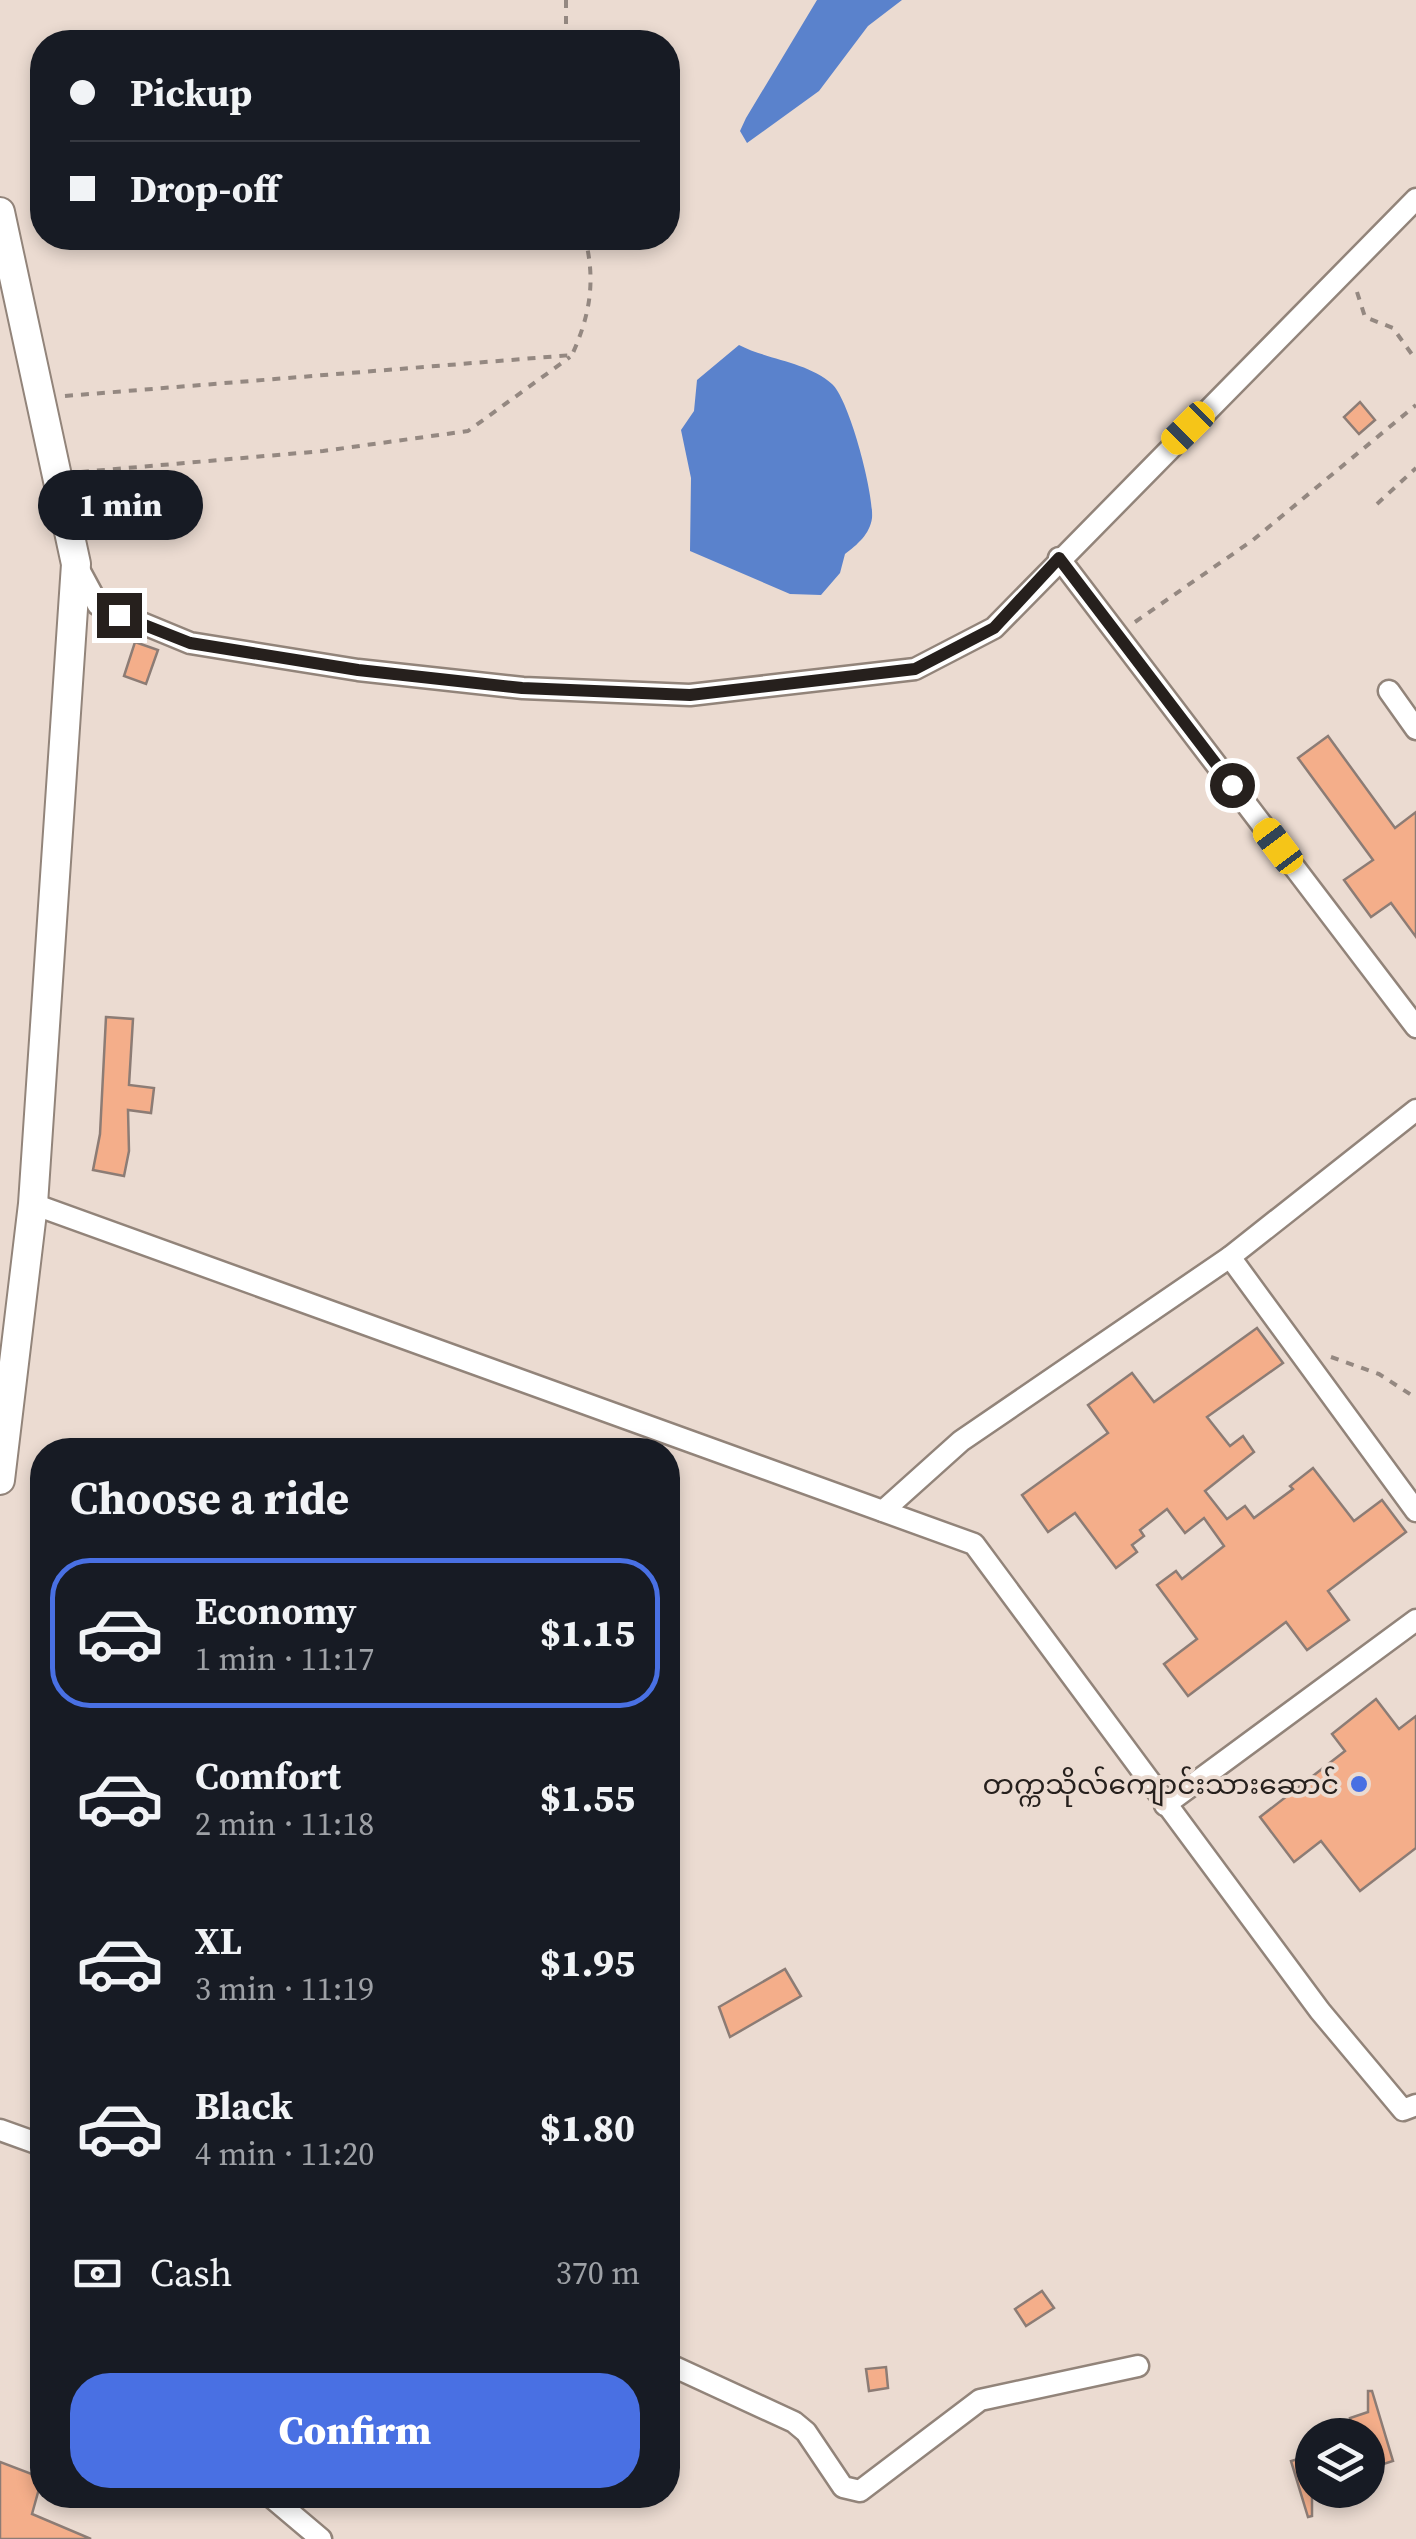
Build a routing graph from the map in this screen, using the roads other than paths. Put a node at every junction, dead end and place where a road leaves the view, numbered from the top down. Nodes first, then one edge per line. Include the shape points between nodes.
1 (1416, 199) edge
2 (0, 212) edge
3 (1059, 558) junction
4 (76, 564) junction
5 (1388, 691) dead end
6 (1416, 729) edge
7 (1416, 1026) edge
8 (1416, 1110) edge
9 (33, 1204) junction
10 (1230, 1257) junction
11 (0, 1480) edge
12 (883, 1511) junction
13 (1416, 1511) edge
14 (1416, 1620) edge
15 (1165, 1805) junction
16 (1416, 2105) edge
17 (0, 2130) edge
18 (30, 2141) edge
19 (1138, 2366) dead end
20 (680, 2370) edge
21 (285, 2508) edge
22 (322, 2539) edge

1 - 3 street
2 - 4 main road
3 - 4 street via 994,628 915,669 690,695 504,686 190,643 98,605
3 - 7 street
4 - 9 main road
5 - 6 street
8 - 10 street
9 - 11 main road
9 - 12 street
10 - 12 street via 961,1441
10 - 13 street
12 - 15 street via 974,1544
14 - 15 street
15 - 16 street via 1391,2096 1403,2110
17 - 18 street
19 - 20 street via 980,2400 860,2491 843,2487 794,2422
21 - 22 street

